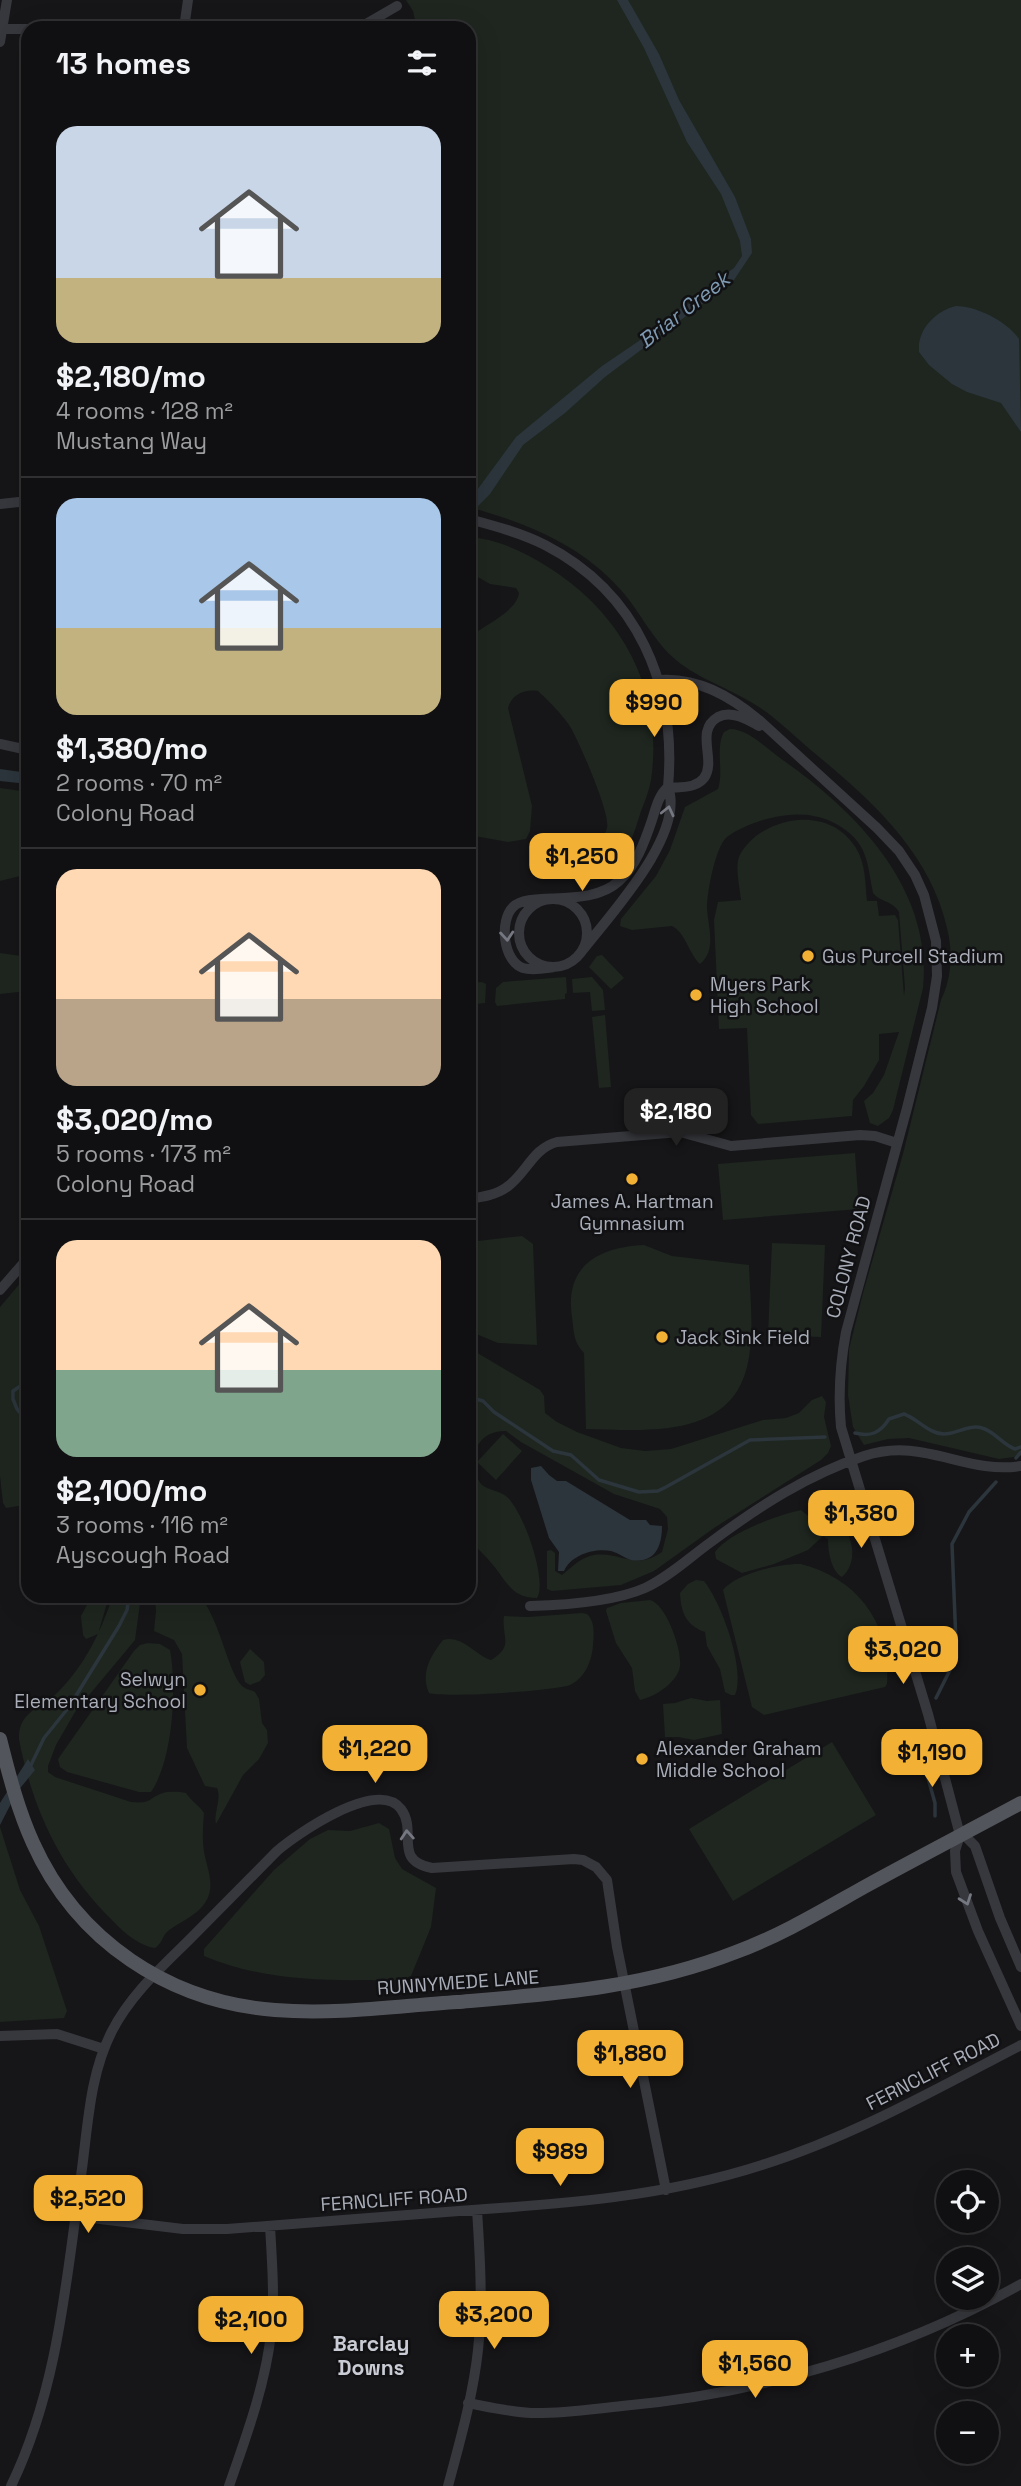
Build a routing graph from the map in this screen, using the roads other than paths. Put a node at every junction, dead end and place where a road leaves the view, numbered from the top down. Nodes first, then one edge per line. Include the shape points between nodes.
1 (7, 0) edge
2 (187, 0) edge
3 (397, 6) dead end
4 (185, 21) edge
5 (371, 21) edge
6 (1, 29) edge
7 (21, 29) edge
8 (0, 42) edge
9 (21, 501) edge
10 (0, 504) edge
11 (476, 521) edge
12 (659, 680) junction
13 (778, 738) junction
14 (0, 744) edge
15 (21, 748) edge
16 (668, 787) junction
17 (550, 900) junction
18 (582, 951) junction
19 (897, 1143) junction
20 (476, 1197) edge
21 (21, 1266) edge
22 (0, 1290) edge
23 (851, 1460) junction
24 (1021, 1466) edge
25 (530, 1606) dead end
26 (0, 1739) edge
27 (1021, 1803) edge
28 (960, 1835) junction
29 (1021, 1967) edge
30 (153, 1975) junction
31 (625, 1984) junction
32 (1021, 2026) edge
33 (0, 2036) edge
34 (1021, 2045) edge
35 (104, 2049) junction
36 (666, 2190) junction
37 (477, 2210) junction
38 (75, 2216) junction
39 (270, 2226) junction
40 (1021, 2284) edge
41 (468, 2403) junction
42 (11, 2486) edge
43 (229, 2486) edge
44 (448, 2486) edge

1 - 6 street
2 - 4 street
3 - 5 street
6 - 7 street
6 - 8 street
9 - 10 street
11 - 12 street via 524,536 586,573 622,610
12 - 13 street, COLONY ROAD via 687,681 713,690 741,705
12 - 16 street via 670,733
13 - 16 street, COLONY ROAD via 742,718 720,716 706,733 708,767 704,777 694,785
13 - 19 street, COLONY ROAD via 892,843 915,875 928,906 937,950 936,986
14 - 15 street
16 - 17 street via 622,879 592,896
18 -> 16 street via 650,862 668,814
17 - 18 street via 570,904 585,920
17 -> 18 street via 515,904 505,934 512,957 521,967 555,967 568,964
19 - 20 street via 860,1135 731,1146 682,1132 558,1142 541,1150 505,1189
19 - 23 street, COLONY ROAD via 841,1358 841,1427
21 - 22 street
23 - 24 street via 911,1449 986,1467
23 - 25 street via 782,1492 648,1586 609,1598
23 - 28 street, COLONY ROAD
26 - 30 main road, RUNNYMEDE LANE via 20,1813 57,1888 100,1937
27 - 28 main road, RUNNYMEDE LANE
28 - 29 street, COLONY ROAD via 975,1846
28 - 31 main road, RUNNYMEDE LANE via 751,1946
28 -> 32 street, COLONY ROAD via 956,1872
30 - 31 main road, RUNNYMEDE LANE via 188,1992 225,2002 304,2011 545,1995
31 -> 30 street via 607,1880 596,1867 574,1859 432,1868 413,1861 405,1817 397,1805 386,1800 325,1817 293,1837
30 - 35 street
31 - 36 street
33 - 35 street via 57,2035
34 - 36 street, FERNCLIFF ROAD via 839,2137 760,2166
35 - 38 street via 93,2090
36 - 37 street, FERNCLIFF ROAD
37 - 39 street, FERNCLIFF ROAD
37 - 41 street via 480,2326
38 - 39 street, FERNCLIFF ROAD via 189,2229
38 - 42 street via 52,2367
39 - 43 street via 274,2293 270,2343
40 - 41 street via 858,2356 736,2389 555,2412
41 - 44 street

